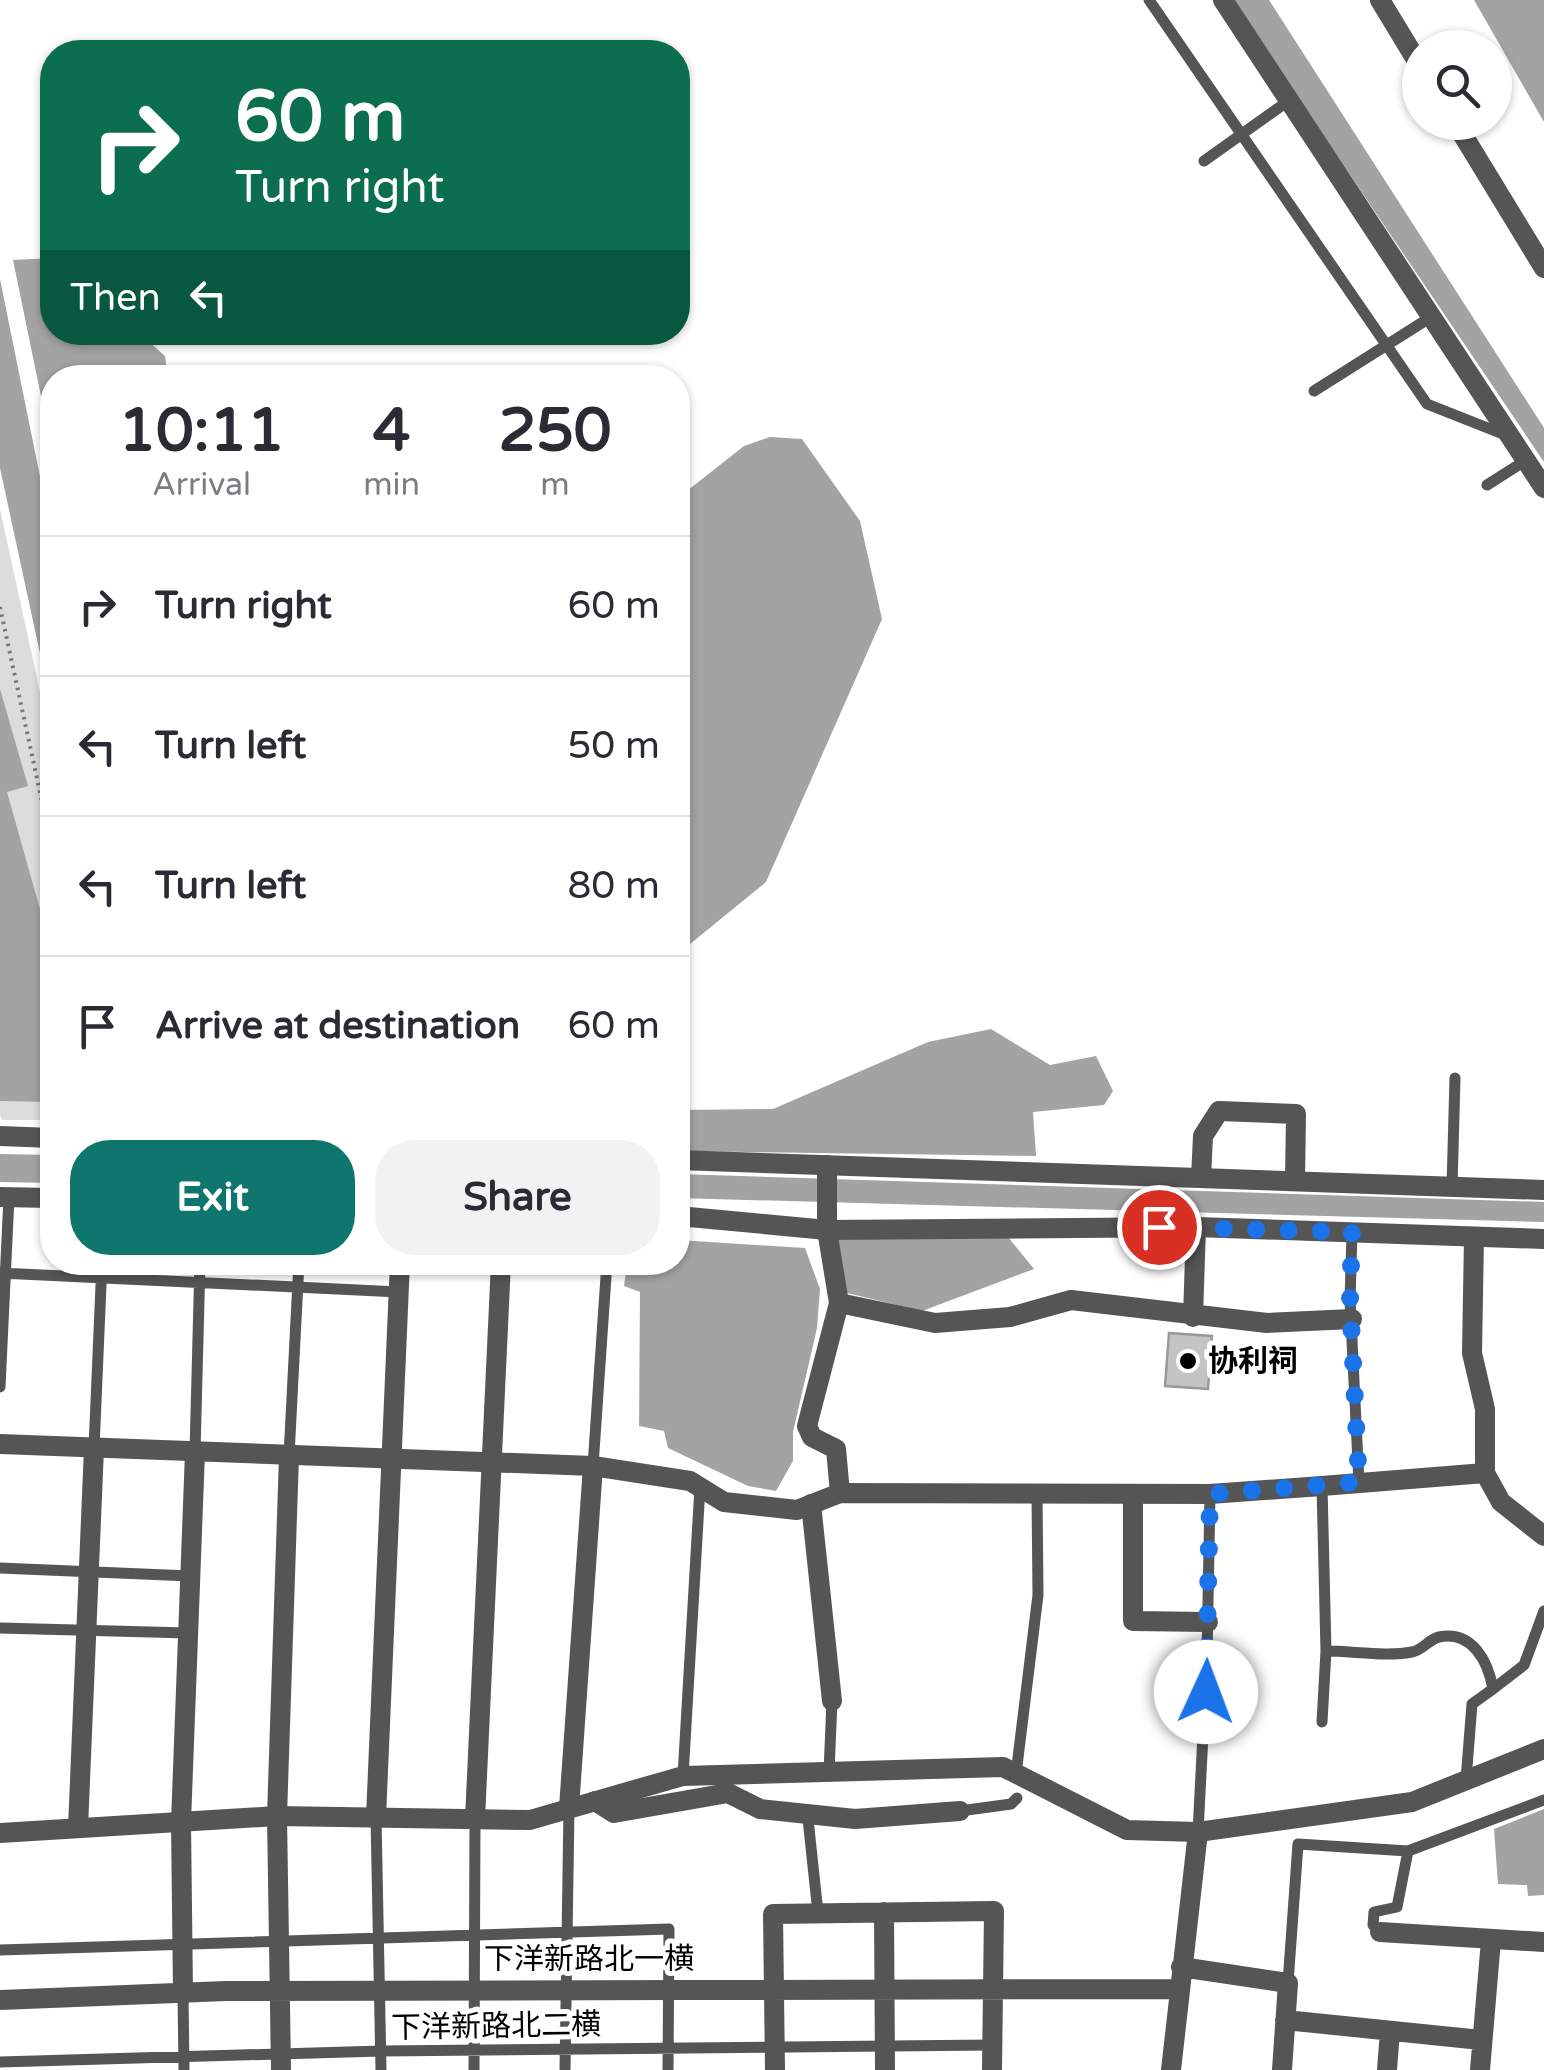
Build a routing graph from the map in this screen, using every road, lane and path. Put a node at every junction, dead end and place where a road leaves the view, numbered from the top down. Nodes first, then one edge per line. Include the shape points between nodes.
1 (1149, 0) edge
2 (1223, 0) edge
3 (1380, 0) edge
4 (1402, 36) edge
5 (1292, 99) junction
6 (1466, 140) edge
7 (1204, 161) dead end
8 (1544, 268) edge
9 (1431, 317) junction
10 (1314, 390) dead end
11 (1508, 436) junction
12 (1525, 461) junction
13 (1487, 485) dead end
14 (1544, 488) edge
15 (0, 607) edge
16 (40, 792) edge
17 (1455, 1078) dead end
18 (0, 1136) edge
19 (40, 1138) edge
20 (690, 1160) edge
21 (827, 1165) junction
22 (1201, 1178) junction
23 (1296, 1182) junction
24 (1452, 1186) junction
25 (1544, 1190) edge
26 (4, 1197) edge
27 (40, 1198) edge
28 (690, 1217) edge
29 (1196, 1227) junction
30 (827, 1230) junction
31 (1352, 1232) junction
32 (1474, 1237) junction
33 (1544, 1239) edge
34 (3, 1273) edge
35 (40, 1274) edge
36 (52, 1275) edge
37 (200, 1275) edge
38 (298, 1275) edge
39 (400, 1275) edge
40 (500, 1275) edge
41 (606, 1275) edge
42 (102, 1277) junction
43 (200, 1282) junction
44 (298, 1287) junction
45 (399, 1292) junction
46 (840, 1303) junction
47 (1192, 1317) junction
48 (1352, 1319) junction
49 (0, 1387) edge
50 (0, 1444) edge
51 (94, 1448) junction
52 (194, 1452) junction
53 (289, 1456) junction
54 (390, 1460) junction
55 (490, 1462) junction
56 (593, 1466) junction
57 (1485, 1473) junction
58 (1359, 1482) junction
59 (1322, 1486) junction
60 (700, 1488) junction
61 (840, 1492) junction
62 (1037, 1494) junction
63 (1133, 1494) junction
64 (1210, 1494) junction
65 (811, 1504) junction
66 (1544, 1536) edge
67 (0, 1568) edge
68 (190, 1576) junction
69 (1544, 1611) edge
70 (1208, 1622) junction
71 (0, 1628) edge
72 (188, 1634) junction
73 (1326, 1651) junction
74 (1493, 1688) junction
75 (832, 1701) joint
76 (1322, 1722) dead end
77 (1544, 1749) edge
78 (829, 1772) junction
79 (1016, 1774) junction
80 (683, 1776) junction
81 (1466, 1780) junction
82 (1017, 1798) dead end
83 (595, 1800) junction
84 (1544, 1800) edge
85 (569, 1808) junction
86 (960, 1811) joint
87 (278, 1816) junction
88 (376, 1817) junction
89 (475, 1819) junction
90 (808, 1819) dead end
91 (181, 1822) junction
92 (78, 1828) junction
93 (1198, 1832) junction
94 (0, 1833) edge
95 (1408, 1851) junction
96 (884, 1912) junction
97 (818, 1913) junction
98 (567, 1932) junction
99 (1380, 1932) joint
100 (474, 1935) junction
101 (380, 1938) junction
102 (1491, 1940) junction
103 (279, 1941) junction
104 (1544, 1942) edge
105 (182, 1944) junction
106 (0, 1950) edge
107 (1180, 1978) junction
108 (1288, 1983) junction
109 (774, 1988) junction
110 (885, 1988) junction
111 (993, 1988) junction
112 (668, 1989) junction
113 (381, 1990) junction
114 (474, 1990) junction
115 (566, 1990) junction
116 (280, 1991) junction
117 (183, 1993) junction
118 (0, 2000) edge
119 (1285, 2020) junction
120 (1390, 2030) junction
121 (1481, 2040) junction
122 (885, 2044) junction
123 (992, 2045) junction
124 (775, 2046) junction
125 (668, 2049) junction
126 (566, 2050) junction
127 (474, 2051) junction
128 (381, 2052) junction
129 (184, 2056) junction
130 (0, 2062) edge
131 (281, 2062) edge
132 (1288, 2069) edge
133 (184, 2070) edge
134 (382, 2070) edge
135 (474, 2070) edge
136 (565, 2070) edge
137 (668, 2070) edge
138 (776, 2070) edge
139 (886, 2070) edge
140 (992, 2070) edge
141 (1171, 2070) edge
142 (1386, 2070) edge
143 (1480, 2070) edge

1 - 11 lane via 1427,404
2 - 5 street
3 - 4 street
5 - 7 lane
5 - 9 street
6 - 8 street
9 - 10 lane
9 - 11 street
11 - 12 street
12 - 13 lane
12 - 14 street
15 - 16 path
17 - 24 lane
18 - 19 street
20 - 21 street
21 - 22 street
21 - 30 street
22 - 23 street
22 - 23 street via 1203,1136 1219,1111 1296,1114
23 - 24 street
24 - 25 street
26 - 27 street
26 - 34 lane
28 - 30 street
29 - 30 street
29 - 31 street
29 - 47 street
30 - 46 street
31 - 32 street
31 - 48 lane
32 - 33 street
32 - 57 street via 1472,1354 1484,1408
34 - 35 lane
34 - 49 lane
36 - 42 lane
37 - 43 lane
38 - 44 lane
39 - 45 street
40 - 55 street
41 - 56 lane
42 - 43 lane
42 - 51 lane
43 - 44 lane
43 - 52 lane
44 - 45 lane
44 - 53 lane
45 - 54 street
46 - 47 street via 935,1323 1010,1317 1071,1300
46 - 61 street via 807,1426 812,1438 836,1450
47 - 48 street via 1266,1323
48 - 58 lane
50 - 51 street
51 - 52 street
51 - 92 street
52 - 53 street
52 - 68 street
53 - 54 street
53 - 87 street
54 - 55 street
54 - 88 street
55 - 56 street
55 - 89 street
56 - 60 street
56 - 85 street
57 - 58 street
57 - 66 street via 1501,1502
58 - 59 street
59 - 64 street
59 - 73 lane
60 - 65 street via 724,1502 796,1510
60 - 80 lane
61 - 62 street
61 - 65 street
62 - 63 street
62 - 79 lane via 1038,1595
63 - 64 street
63 - 70 street via 1132,1621
64 - 70 lane
65 - 75 street
67 - 68 lane
68 - 72 street
69 - 74 lane via 1524,1665
70 - 93 lane
71 - 72 lane
72 - 91 street
73 - 74 lane via 1412,1652 1435,1637 1458,1636 1476,1646
73 - 76 lane
74 - 81 lane via 1472,1704
75 - 78 lane
77 - 81 street
78 - 79 street via 1003,1767
78 - 80 street
79 - 93 street via 1127,1830
80 - 83 street
81 - 93 street via 1412,1802
82 - 86 lane
83 - 85 street
83 - 86 street via 614,1813 728,1793 760,1809 855,1819
84 - 95 lane
85 - 89 street via 530,1820
85 - 98 lane
87 - 88 street
87 - 91 street
87 - 103 street
88 - 89 street
88 - 101 lane
89 - 100 lane
90 - 97 lane
91 - 92 street
91 - 105 street
92 - 94 street
93 - 107 street
95 - 99 lane via 1397,1908 1374,1912
95 - 108 lane via 1298,1844
96 - 97 street
96 - 110 street
96 - 111 street via 994,1911
97 - 109 street via 774,1914
98 - 100 lane
98 - 112 lane via 669,1928
98 - 115 lane
99 - 102 street
100 - 101 lane
100 - 114 lane
101 - 103 lane
101 - 113 lane
102 - 104 street
102 - 121 street
103 - 105 lane
103 - 116 street
105 - 106 lane
105 - 117 street
107 - 108 street, 下洋新路北一横
107 - 111 street, 下洋新路北一横
107 - 141 street
108 - 119 street
109 - 110 street, 下洋新路北一横
109 - 112 street, 下洋新路北一横
109 - 124 street
110 - 111 street, 下洋新路北一横
110 - 122 street
111 - 123 street
112 - 115 street, 下洋新路北一横
112 - 125 lane
113 - 114 street, 下洋新路北一横
113 - 116 street, 下洋新路北一横
113 - 128 lane
114 - 115 street, 下洋新路北一横
114 - 127 lane
115 - 126 lane
116 - 117 street, 下洋新路北一横
116 - 131 street
117 - 118 street, 下洋新路北一横
117 - 129 lane
119 - 120 street
119 - 132 street
120 - 121 street
120 - 142 street
121 - 143 street
122 - 123 lane, 下洋新路北二横
122 - 124 lane, 下洋新路北二横
122 - 139 street
123 - 140 street
124 - 125 lane, 下洋新路北二横
124 - 138 street
125 - 126 lane, 下洋新路北二横
125 - 137 lane
126 - 127 lane, 下洋新路北二横
126 - 136 lane
127 - 128 lane, 下洋新路北二横
127 - 135 lane
128 - 131 lane, 下洋新路北二横
128 - 134 lane
129 - 130 lane, 下洋新路北二横
129 - 131 lane, 下洋新路北二横
129 - 133 lane

